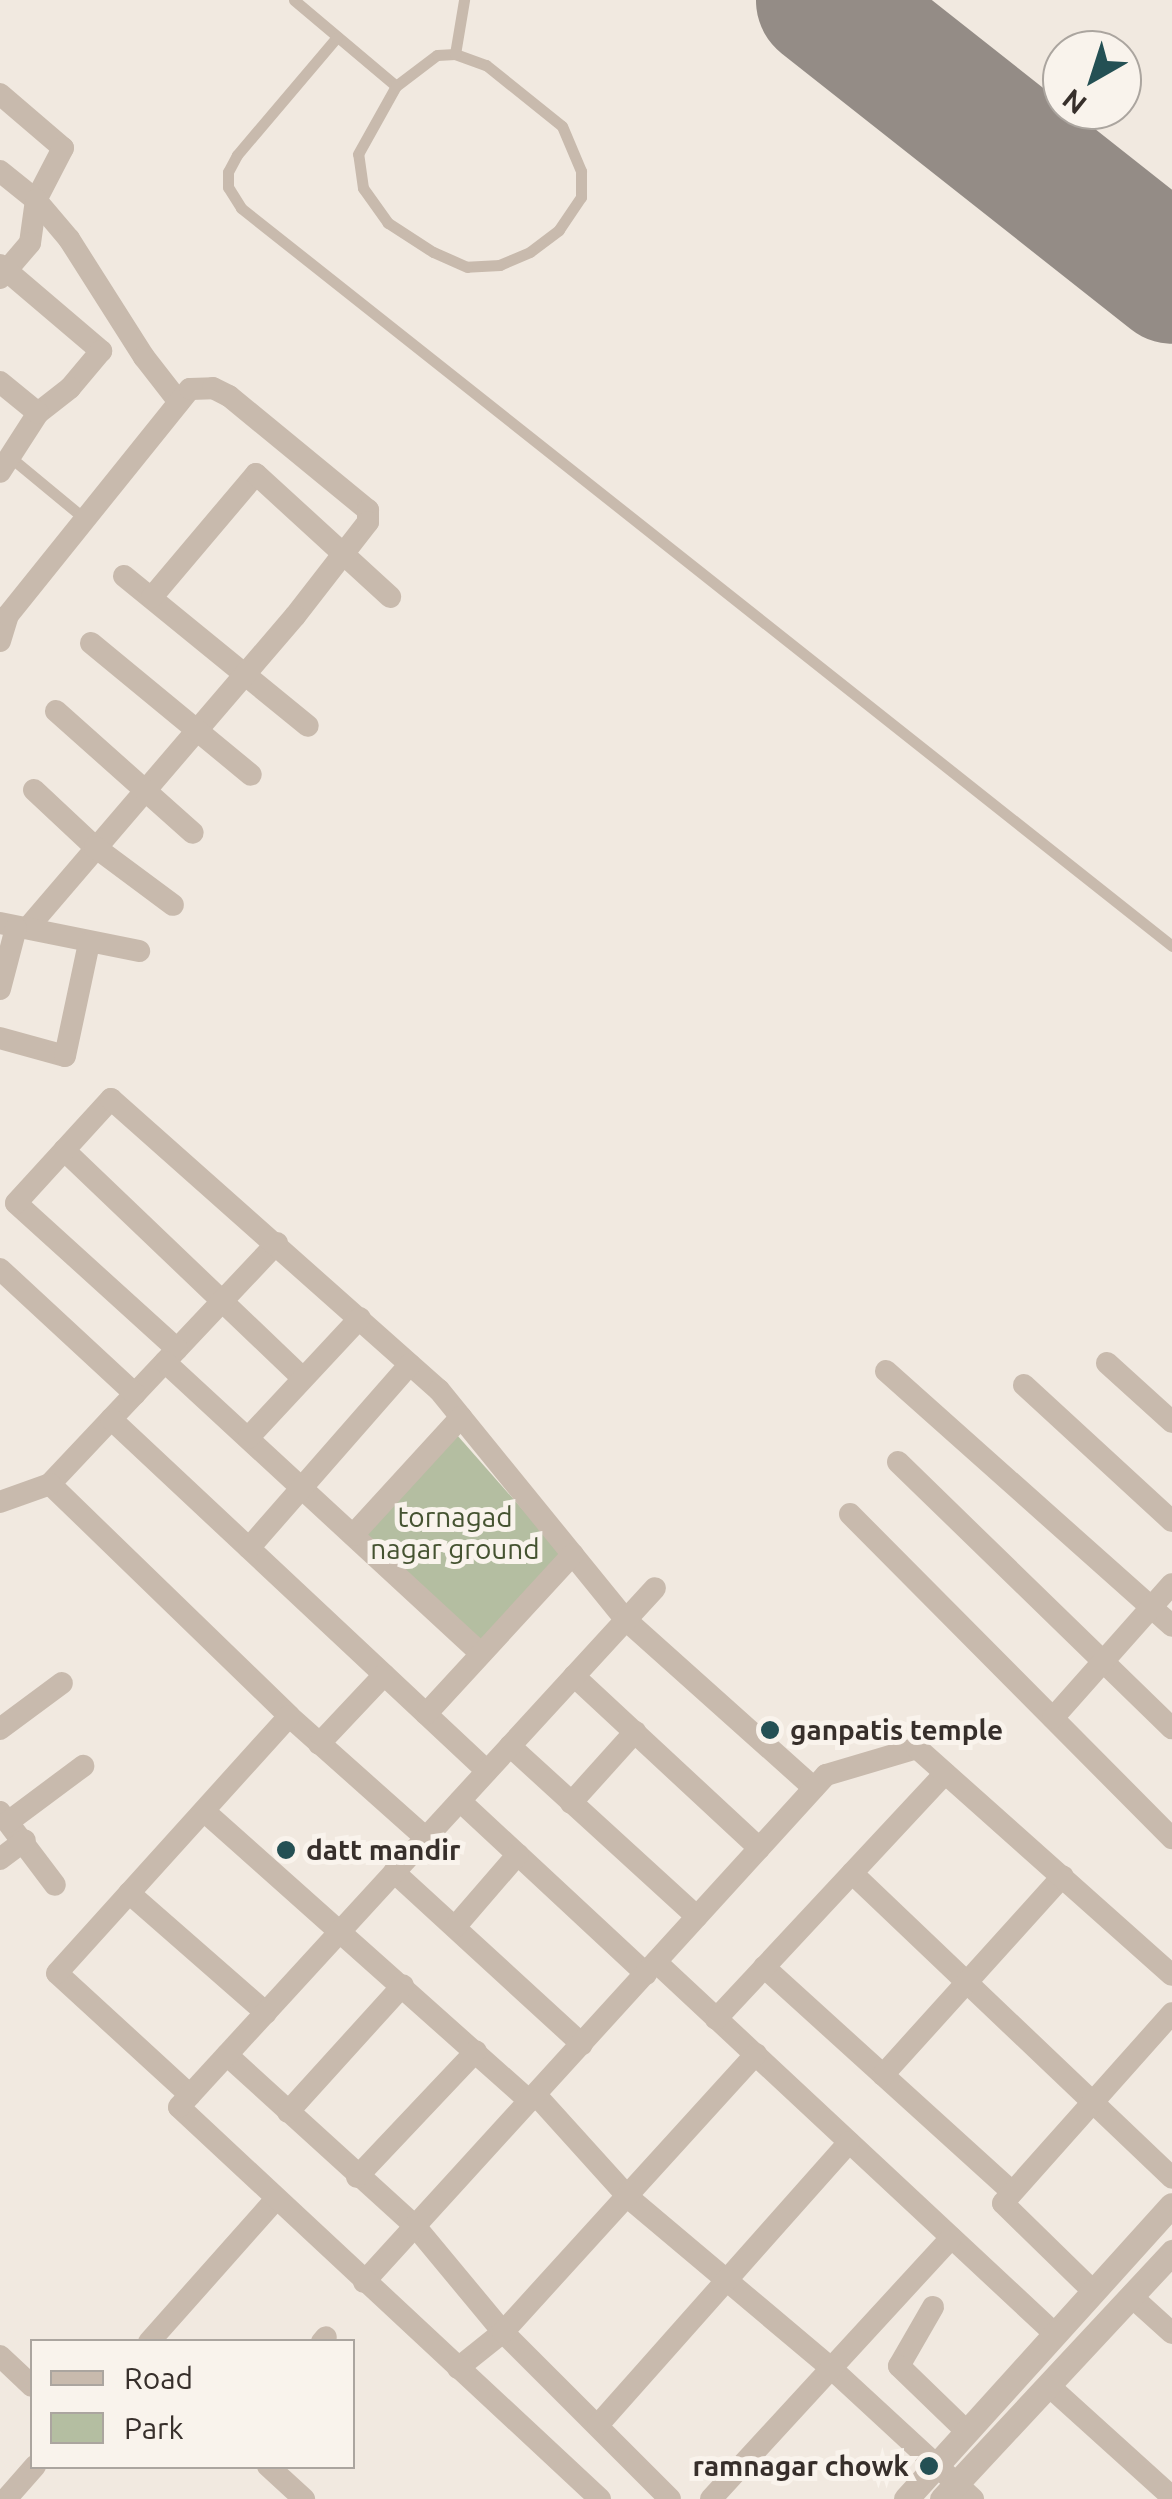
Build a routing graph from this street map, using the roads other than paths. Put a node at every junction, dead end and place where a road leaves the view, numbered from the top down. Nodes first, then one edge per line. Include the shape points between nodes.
1 (294, 0) edge
2 (464, 0) edge
3 (337, 38) junction
4 (454, 54) junction
5 (396, 86) junction
6 (0, 94) edge
7 (0, 170) edge
8 (36, 200) junction
9 (2, 271) edge
10 (0, 382) edge
11 (180, 402) junction
12 (38, 413) junction
13 (5, 464) edge
14 (85, 519) junction
15 (344, 555) junction
16 (124, 576) dead end
17 (390, 596) dead end
18 (152, 597) junction
19 (0, 640) edge
20 (91, 643) dead end
21 (244, 675) junction
22 (56, 712) dead end
23 (308, 726) dead end
24 (198, 732) junction
25 (250, 775) dead end
26 (34, 790) dead end
27 (147, 791) junction
28 (194, 833) dead end
29 (96, 847) junction
30 (172, 904) dead end
31 (14, 926) edge
32 (89, 943) junction
33 (1172, 946) edge
34 (138, 951) dead end
35 (0, 988) edge
36 (0, 1038) edge
37 (64, 1150) junction
38 (277, 1243) junction
39 (0, 1269) edge
40 (224, 1299) junction
41 (360, 1318) junction
42 (171, 1355) junction
43 (1107, 1363) dead end
44 (410, 1364) junction
45 (886, 1371) dead end
46 (303, 1378) junction
47 (1024, 1385) dead end
48 (135, 1394) junction
49 (461, 1417) junction
50 (112, 1419) junction
51 (1172, 1422) edge
52 (248, 1438) junction
53 (898, 1462) dead end
54 (50, 1484) junction
55 (302, 1488) junction
56 (0, 1502) edge
57 (850, 1514) dead end
58 (1172, 1521) edge
59 (352, 1536) junction
60 (249, 1548) junction
61 (573, 1554) junction
62 (1172, 1584) edge
63 (654, 1588) dead end
64 (1152, 1606) junction
65 (626, 1620) junction
66 (1172, 1626) edge
67 (480, 1654) junction
68 (1105, 1659) junction
69 (384, 1675) junction
70 (574, 1676) junction
71 (62, 1684) dead end
72 (426, 1714) junction
73 (289, 1716) junction
74 (1053, 1718) junction
75 (1172, 1728) edge
76 (0, 1730) edge
77 (636, 1732) junction
78 (319, 1744) junction
79 (510, 1746) junction
80 (83, 1766) dead end
81 (487, 1772) junction
82 (945, 1773) junction
83 (814, 1788) junction
84 (460, 1801) junction
85 (572, 1803) junction
86 (204, 1812) junction
87 (4, 1817) edge
88 (426, 1838) junction
89 (1172, 1838) edge
90 (24, 1840) junction
91 (759, 1848) junction
92 (518, 1854) junction
93 (0, 1859) edge
94 (394, 1872) junction
95 (852, 1873) junction
96 (1063, 1876) junction
97 (55, 1885) dead end
98 (129, 1893) junction
99 (697, 1917) junction
100 (455, 1928) junction
101 (338, 1934) junction
102 (764, 1967) junction
103 (651, 1968) junction
104 (1172, 1974) edge
105 (968, 1981) junction
106 (404, 1985) junction
107 (266, 2013) junction
108 (1172, 2014) edge
109 (716, 2019) junction
110 (582, 2044) junction
111 (476, 2051) junction
112 (756, 2054) junction
113 (227, 2055) junction
114 (883, 2075) junction
115 (190, 2096) junction
116 (533, 2098) junction
117 (1093, 2102) junction
118 (288, 2112) junction
119 (849, 2142) junction
120 (358, 2177) junction
121 (1172, 2178) edge
122 (1011, 2191) junction
123 (276, 2198) junction
124 (629, 2198) junction
125 (1172, 2205) edge
126 (415, 2226) junction
127 (952, 2238) junction
128 (1172, 2252) edge
129 (364, 2282) junction
130 (726, 2284) junction
131 (1092, 2290) junction
132 (1131, 2296) junction
133 (933, 2306) dead end
134 (503, 2332) junction
135 (1172, 2333) edge
136 (1054, 2334) junction
137 (152, 2339) edge
138 (0, 2356) edge
139 (458, 2368) junction
140 (832, 2369) junction
141 (30, 2384) edge
142 (1048, 2385) junction
143 (598, 2426) junction
144 (966, 2431) junction
145 (936, 2465) junction
146 (32, 2469) edge
147 (271, 2469) edge
148 (957, 2494) edge
149 (1172, 2497) edge
150 (6, 2499) edge
151 (304, 2499) edge
152 (600, 2499) edge
153 (670, 2499) edge
154 (711, 2499) edge
155 (906, 2499) edge

1 - 3 lane
2 - 4 lane
3 - 5 lane
3 - 33 lane via 237,155 228,186 242,208
4 - 5 lane via 438,55
4 - 5 lane via 486,65 562,126 581,170 581,197 560,230 530,252 467,267 388,223 363,188 358,154
6 - 8 street via 63,148
7 - 8 street
8 - 9 street via 30,242
8 - 11 street
9 - 12 street via 100,352
10 - 12 street
11 - 14 street
11 - 15 street via 201,387 229,396 368,510 368,522
12 - 13 street
13 - 14 lane
14 - 19 street via 8,615
15 - 17 street
15 - 18 street via 256,474
15 - 21 street
16 - 18 street
18 - 21 street
20 - 24 street
21 - 23 street
21 - 24 street
22 - 27 street
24 - 25 street
24 - 27 street
26 - 29 street
27 - 28 street
27 - 29 street
29 - 30 street
29 - 31 street
31 - 32 street
31 - 35 street
32 - 34 street
32 - 36 street via 66,1056
37 - 38 street via 111,1099
37 - 40 street
37 - 42 street via 16,1203
38 - 40 street
38 - 41 street
39 - 48 street
40 - 42 street
40 - 46 street
41 - 44 street
41 - 46 street
42 - 48 street
42 - 52 street
43 - 51 street
44 - 49 street
44 - 55 street
45 - 64 street
46 - 52 street
47 - 58 street
48 - 50 street
49 - 59 street
49 - 61 street
50 - 54 street
50 - 60 street
52 - 55 street
53 - 68 street
54 - 56 street
54 - 73 street
55 - 59 street
55 - 60 street
57 - 74 street
59 - 67 street
60 - 69 street
61 - 65 street
61 - 67 street
62 - 64 street
63 - 65 street
64 - 66 street
64 - 68 street
65 - 70 street
65 - 83 street
67 - 72 street
68 - 74 street
68 - 75 street
69 - 72 street
69 - 78 street
70 - 77 street
70 - 79 street
71 - 76 street
72 - 81 street
73 - 78 street
73 - 86 street
74 - 89 street
77 - 85 street
77 - 91 street
78 - 88 street
79 - 81 street
79 - 85 street
80 - 87 street
81 - 84 street
82 - 83 street via 916,1748 826,1774
82 - 95 street
82 - 96 street
83 - 91 street
84 - 88 street
84 - 92 street
85 - 99 street
86 - 98 street
86 - 101 street
87 - 90 street
88 - 94 street
90 - 93 street
90 - 97 street
91 - 99 street
92 - 100 street
92 - 103 street
94 - 100 street
94 - 101 street
95 - 102 street
95 - 105 street
96 - 104 street
96 - 105 street
98 - 107 street
98 - 115 street via 57,1973
99 - 103 street
100 - 110 street
101 - 106 street
101 - 107 street
102 - 109 street
102 - 114 street
103 - 109 street
103 - 110 street
105 - 114 street
105 - 117 street
106 - 111 street
106 - 118 street
107 - 113 street
108 - 117 street
109 - 112 street
110 - 116 street
111 - 116 street
111 - 120 street
112 - 119 street
112 - 124 street
113 - 115 street
113 - 118 street
114 - 122 street
115 - 123 street via 179,2108
116 - 124 street
116 - 126 street
117 - 121 street
117 - 122 street
118 - 120 street
119 - 127 street
119 - 130 street
120 - 126 street
122 - 131 street via 1004,2206
123 - 129 street
123 - 137 street
124 - 130 street
124 - 134 street
125 - 131 street
126 - 129 street
126 - 134 street
127 - 136 street
127 - 140 street
128 - 132 street
129 - 139 street
130 - 140 street
130 - 143 street
131 - 136 street
132 - 135 street
132 - 142 street
133 - 144 street via 899,2366
134 - 139 street
134 - 143 street
136 - 144 street
138 - 141 street
139 - 152 street
140 - 145 street
140 - 154 street
142 - 148 street
142 - 149 street
143 - 153 street
144 - 145 street
145 - 148 street
145 - 155 street
146 - 150 street
147 - 151 street

